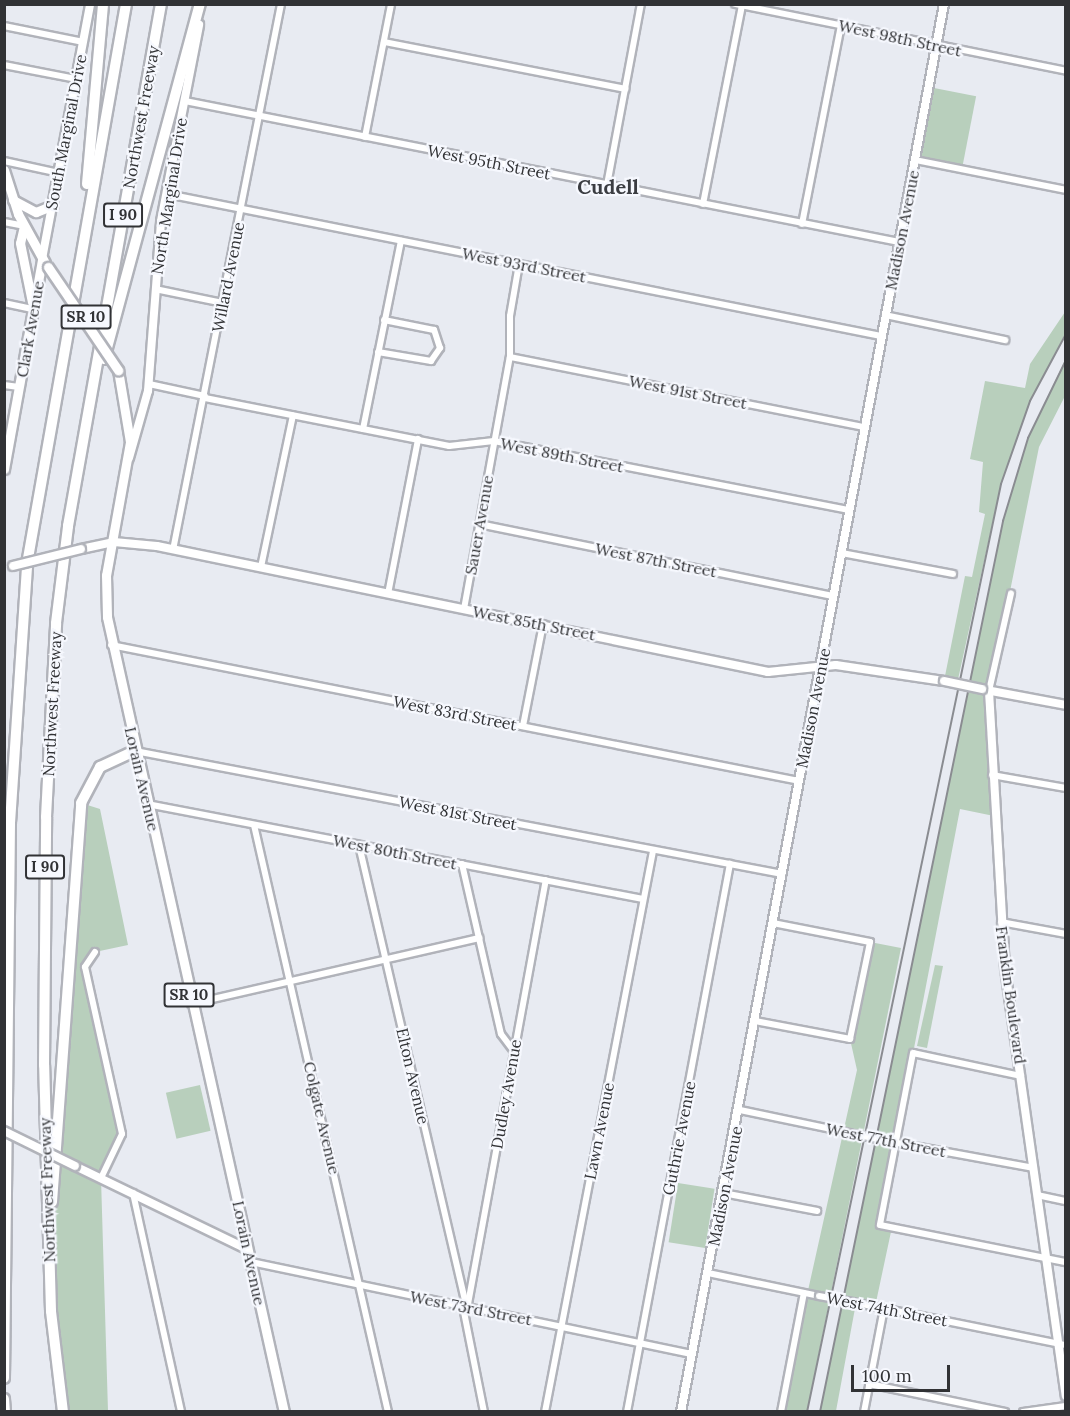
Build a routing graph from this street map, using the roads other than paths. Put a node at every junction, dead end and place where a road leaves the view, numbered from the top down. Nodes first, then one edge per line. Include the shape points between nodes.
1 (90, 4) edge
2 (103, 4) edge
3 (126, 4) edge
4 (161, 4) edge
5 (201, 4) edge
6 (281, 4) edge
7 (391, 4) edge
8 (641, 4) edge
9 (944, 4) edge
10 (738, 5) edge
11 (4, 26) edge
12 (841, 26) junction
13 (83, 42) junction
14 (384, 42) junction
15 (936, 46) junction
16 (4, 65) edge
17 (1065, 71) edge
18 (76, 79) junction
19 (625, 89) junction
20 (185, 101) junction
21 (260, 116) junction
22 (365, 137) junction
23 (915, 160) junction
24 (4, 161) edge
25 (4, 170) edge
26 (59, 173) junction
27 (607, 185) junction
28 (1065, 190) edge
29 (167, 194) junction
30 (12, 200) junction
31 (703, 204) junction
32 (53, 205) junction
33 (241, 209) junction
34 (4, 222) edge
35 (802, 224) junction
36 (24, 226) junction
37 (400, 241) junction
38 (899, 242) junction
39 (82, 244) junction
40 (45, 263) junction
41 (519, 264) junction
42 (155, 289) junction
43 (4, 303) edge
44 (223, 303) junction
45 (33, 309) junction
46 (885, 315) junction
47 (384, 320) junction
48 (881, 336) junction
49 (1005, 340) dead end
50 (378, 352) junction
51 (510, 357) junction
52 (149, 384) junction
53 (4, 385) edge
54 (19, 387) junction
55 (205, 397) junction
56 (293, 415) junction
57 (85, 426) junction
58 (865, 428) junction
59 (363, 429) junction
60 (418, 439) junction
61 (494, 441) junction
62 (129, 459) junction
63 (4, 469) edge
64 (849, 510) junction
65 (479, 524) junction
66 (114, 542) junction
67 (173, 550) junction
68 (842, 554) junction
69 (9, 567) edge
70 (261, 567) junction
71 (953, 574) dead end
72 (1011, 593) dead end
73 (388, 594) junction
74 (833, 596) junction
75 (464, 609) junction
76 (543, 624) junction
77 (111, 645) junction
78 (820, 669) junction
79 (986, 690) junction
80 (1065, 705) edge
81 (523, 726) junction
82 (135, 751) junction
83 (991, 775) junction
84 (799, 781) junction
85 (1065, 788) edge
86 (147, 804) junction
87 (254, 825) junction
88 (359, 845) junction
89 (653, 851) junction
90 (462, 864) junction
91 (730, 864) junction
92 (782, 874) junction
93 (546, 880) junction
94 (643, 899) junction
95 (1000, 922) junction
96 (773, 923) junction
97 (1065, 934) edge
98 (480, 938) junction
99 (94, 952) dead end
100 (386, 960) junction
101 (291, 981) junction
102 (192, 1004) junction
103 (755, 1021) junction
104 (514, 1051) junction
105 (1022, 1076) junction
106 (740, 1110) junction
107 (4, 1131) edge
108 (894, 1142) junction
109 (1033, 1168) junction
110 (101, 1178) junction
111 (133, 1192) junction
112 (723, 1193) junction
113 (1037, 1195) junction
114 (1065, 1201) edge
115 (817, 1211) dead end
116 (48, 1244) junction
117 (247, 1249) junction
118 (1046, 1258) junction
119 (251, 1262) junction
120 (1065, 1262) edge
121 (708, 1273) junction
122 (360, 1286) junction
123 (804, 1293) junction
124 (465, 1308) junction
125 (884, 1308) junction
126 (561, 1326) junction
127 (4, 1339) edge
128 (641, 1342) junction
129 (1062, 1345) edge
130 (5, 1350) edge
131 (692, 1354) junction
132 (4, 1378) edge
133 (869, 1384) junction
134 (1065, 1396) edge
135 (4, 1399) edge
136 (1065, 1406) edge
137 (5, 1412) edge
138 (63, 1412) edge
139 (182, 1412) edge
140 (284, 1412) edge
141 (388, 1412) edge
142 (484, 1412) edge
143 (546, 1412) edge
144 (627, 1412) edge
145 (681, 1412) edge
146 (781, 1412) edge
147 (864, 1412) edge
148 (1005, 1412) edge
149 (1023, 1412) edge

1 - 13 street, South Marginal Drive
2 - 39 highway
3 - 39 highway, Northwest Freeway / I 90
4 - 57 highway, Northwest Freeway / I 90
5 - 20 street, North Marginal Drive
5 - 57 highway
6 - 21 street, Willard Avenue
7 - 14 street
8 - 19 street
9 - 15 street, Madison Avenue
10 - 12 street, West 98th Street
10 - 31 street
11 - 13 street
12 - 15 street, West 98th Street
12 - 35 street
13 - 18 street, South Marginal Drive
14 - 19 street
14 - 22 street
15 - 17 street, West 98th Street
15 - 23 street, Madison Avenue
16 - 18 street
18 - 26 street, South Marginal Drive
19 - 27 street
20 - 21 street, West 95th Street
20 - 29 street, North Marginal Drive
21 - 22 street, West 95th Street
21 - 33 street, Willard Avenue
22 - 27 street, West 95th Street
23 - 28 street
23 - 38 street, Madison Avenue
24 - 26 street
25 - 30 main road, Lorain Avenue / SR 10
26 - 32 street, South Marginal Drive
27 - 31 street, West 95th Street
29 - 33 street, West 93rd Street
29 - 42 street, North Marginal Drive
30 - 32 main road via 36,212
30 - 36 main road, Lorain Avenue / SR 10
31 - 35 street, West 95th Street
32 - 40 street, South Marginal Drive
33 - 37 street, West 93rd Street
33 - 44 street, Willard Avenue
34 - 36 street
35 - 38 street, West 95th Street
36 - 40 main road, Lorain Avenue / SR 10
36 - 45 main road via 20,243
37 - 41 street, West 93rd Street
37 - 47 street
38 - 46 street, Madison Avenue
39 - 130 highway, Northwest Freeway / I 90 via 32,529 16,704
40 - 45 main road, Clark Avenue
40 - 62 main road, Lorain Avenue / SR 10, bridge via 118,370 129,412
41 - 48 street, West 93rd Street
41 - 51 street, Sauer Avenue via 510,316
42 - 44 street
42 - 52 street, North Marginal Drive
43 - 45 street
44 - 55 street, Willard Avenue
45 - 54 main road, Clark Avenue
46 - 48 street, Madison Avenue
46 - 49 street
47 - 50 street
47 - 50 street via 434,330 440,348 431,361
48 - 58 street, Madison Avenue
50 - 59 street
51 - 58 street, West 91st Street
51 - 61 street, Sauer Avenue
52 - 55 street, West 89th Street
52 - 62 street, North Marginal Drive
53 - 54 street
54 - 63 main road, Clark Avenue
55 - 56 street, West 89th Street
55 - 67 street, Willard Avenue
56 - 59 street, West 89th Street
56 - 70 street
57 - 116 highway, Northwest Freeway / I 90 via 66,537 50,719 44,1065
58 - 64 street, Madison Avenue
59 - 60 street, West 89th Street
60 - 61 street, West 89th Street via 449,446
60 - 73 street
61 - 64 street, West 89th Street
61 - 65 street, Sauer Avenue
62 - 66 main road, Lorain Avenue / SR 10
64 - 68 street, Madison Avenue
65 - 74 street, West 87th Street
65 - 75 street, Sauer Avenue
66 - 67 street, West 85th Street
66 - 69 street, West 85th Street, bridge
66 - 77 main road, Lorain Avenue / SR 10 via 105,594
67 - 70 street, West 85th Street
68 - 71 street
68 - 74 street, Madison Avenue
70 - 73 street, West 85th Street
72 - 79 street, Franklin Boulevard
73 - 75 street, West 85th Street
74 - 78 street, Madison Avenue
75 - 76 street, West 85th Street
76 - 78 street, West 85th Street via 768,672
76 - 81 street
77 - 81 street, West 83rd Street
77 - 82 main road, Lorain Avenue / SR 10
78 - 79 street, West 85th Street, bridge via 859,666
78 - 84 street, Madison Avenue
79 - 80 street, West 85th Street
79 - 83 street, Franklin Boulevard
81 - 84 street, West 83rd Street
82 - 86 main road, Lorain Avenue / SR 10
82 - 89 street, West 81st Street
82 - 116 highway via 100,767 81,803
83 - 85 street
83 - 95 street, Franklin Boulevard
84 - 92 street, Madison Avenue
86 - 87 street, West 80th Street
86 - 102 main road, Lorain Avenue / SR 10
87 - 88 street, West 80th Street
87 - 101 street, Colgate Avenue
88 - 90 street, West 80th Street
88 - 100 street, Elton Avenue
89 - 91 street, West 81st Street
89 - 94 street, Lawn Avenue
90 - 93 street, West 80th Street
90 - 98 street
91 - 92 street, West 81st Street
91 - 128 street, Guthrie Avenue
92 - 96 street, Madison Avenue
93 - 94 street, West 80th Street
93 - 104 street, Dudley Avenue
94 - 126 street, Lawn Avenue
95 - 97 street
95 - 105 street, Franklin Boulevard
96 - 103 street, Madison Avenue
96 - 103 street via 870,942 850,1039
98 - 100 street
98 - 104 street via 501,1034
99 - 110 street via 85,967 122,1134
100 - 101 street
100 - 124 street, Elton Avenue
101 - 102 street
101 - 122 street, Colgate Avenue
102 - 117 main road, Lorain Avenue / SR 10
103 - 106 street, Madison Avenue
104 - 124 street, Dudley Avenue
105 - 108 street via 913,1053
105 - 109 street, Franklin Boulevard
106 - 108 street, West 77th Street, bridge
106 - 112 street, Madison Avenue
107 - 110 street, bridge
108 - 109 street, West 77th Street
108 - 118 street via 880,1225
109 - 113 street, Franklin Boulevard
110 - 111 street
111 - 117 street
111 - 139 street
112 - 115 street
112 - 121 street, Madison Avenue
113 - 114 street
113 - 118 street, Franklin Boulevard
116 - 138 highway, Northwest Freeway / I 90
117 - 119 main road, Lorain Avenue / SR 10
118 - 120 street
118 - 129 street, Franklin Boulevard
119 - 122 street, West 73rd Street
119 - 140 main road, Lorain Avenue / SR 10
121 - 123 street, West 74th Street
121 - 131 street, Madison Avenue
122 - 124 street, West 73rd Street
122 - 141 street, Colgate Avenue
123 - 125 street, West 74th Street, bridge
123 - 146 street
124 - 126 street, West 73rd Street
124 - 142 street, Elton Avenue
125 - 129 street, West 74th Street
125 - 133 street
126 - 128 street, West 73rd Street
126 - 143 street, Lawn Avenue
127 - 130 highway
128 - 131 street, West 73rd Street
128 - 144 street, Guthrie Avenue
129 - 134 street, Franklin Boulevard
130 - 132 highway, Northwest Freeway / I 90
131 - 145 street, Madison Avenue
133 - 147 street
133 - 148 street
135 - 137 highway
136 - 149 street

